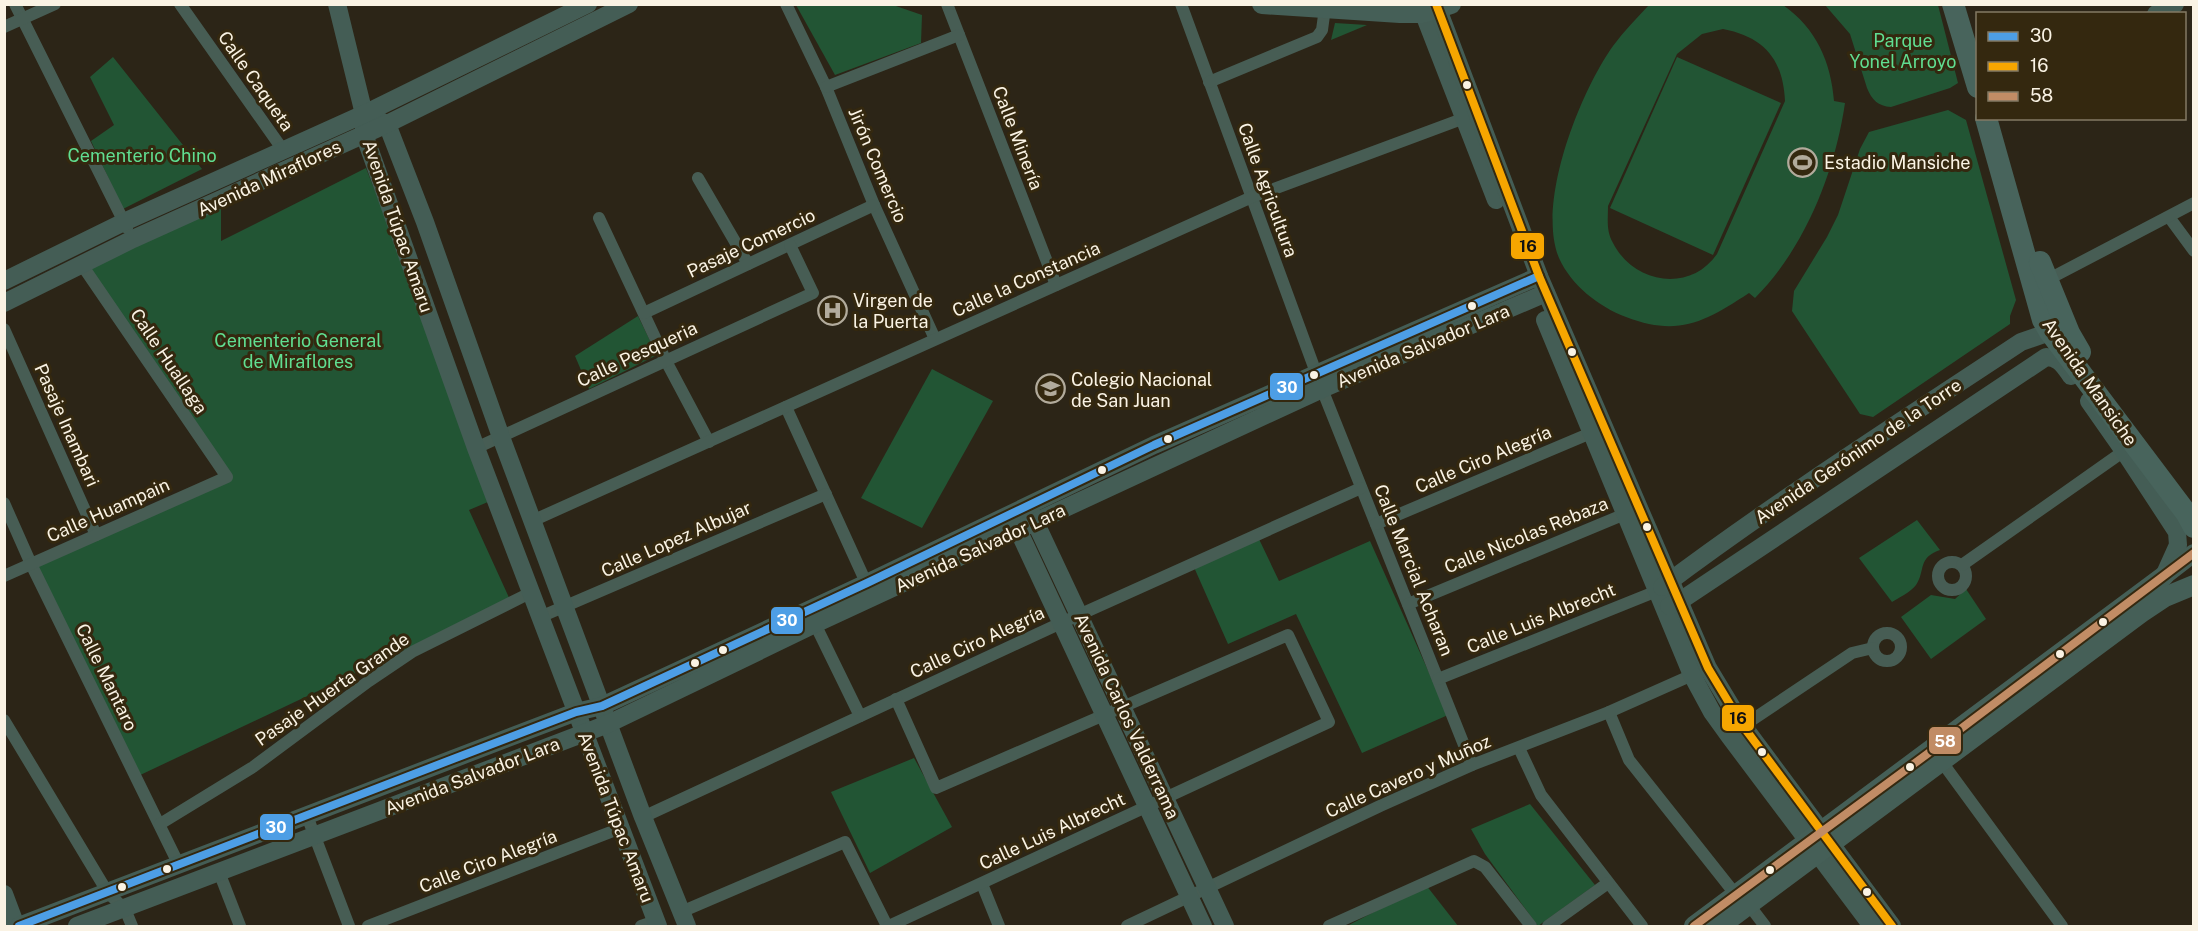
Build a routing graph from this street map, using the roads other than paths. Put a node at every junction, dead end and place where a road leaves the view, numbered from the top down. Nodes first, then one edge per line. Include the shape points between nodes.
1 (15, 4) edge
2 (55, 4) edge
3 (180, 4) edge
4 (337, 4) edge
5 (588, 4) edge
6 (629, 4) edge
7 (786, 4) edge
8 (948, 4) edge
9 (1181, 4) edge
10 (1262, 4) edge
11 (2175, 4) edge
12 (1433, 7) edge
13 (1325, 8) junction
14 (2160, 12) edge
15 (1956, 13) edge
16 (22, 19) junction
17 (4, 27) edge
18 (959, 35) junction
19 (1976, 35) edge
20 (502, 46) junction
21 (511, 63) junction
22 (1209, 82) junction
23 (1976, 83) edge
24 (826, 87) junction
25 (364, 114) junction
26 (1470, 116) junction
27 (1987, 120) edge
28 (2002, 120) edge
29 (387, 124) junction
30 (364, 134) junction
31 (283, 150) junction
32 (698, 178) dead end
33 (217, 192) junction
34 (1252, 197) junction
35 (2193, 203) edge
36 (874, 205) junction
37 (2169, 217) junction
38 (599, 218) dead end
39 (124, 222) junction
40 (424, 222) junction
41 (399, 232) junction
42 (133, 239) junction
43 (790, 244) junction
44 (2193, 250) edge
45 (748, 264) junction
46 (82, 265) junction
47 (1534, 278) junction
48 (2047, 280) junction
49 (4, 281) edge
50 (1056, 285) junction
51 (1541, 296) junction
52 (4, 303) edge
53 (644, 313) junction
54 (4, 329) edge
55 (2059, 333) junction
56 (935, 339) junction
57 (2052, 357) joint
58 (666, 361) junction
59 (1319, 380) junction
60 (2093, 380) junction
61 (786, 407) junction
62 (1598, 430) junction
63 (501, 437) junction
64 (709, 442) junction
65 (1154, 445) junction
66 (476, 448) junction
67 (2124, 451) junction
68 (1162, 463) junction
69 (226, 477) joint
70 (1361, 488) junction
71 (826, 494) junction
72 (4, 503) edge
73 (2193, 505) edge
74 (1032, 514) junction
75 (1624, 514) junction
76 (532, 521) junction
77 (1014, 523) junction
78 (1376, 524) junction
79 (2193, 527) edge
80 (96, 535) junction
81 (1657, 548) junction
82 (2193, 553) edge
83 (1699, 559) junction
84 (31, 564) junction
85 (1962, 566) dead end
86 (4, 576) edge
87 (2164, 576) junction
88 (2193, 585) edge
89 (870, 591) junction
90 (530, 593) junction
91 (1668, 595) junction
92 (2165, 597) junction
93 (2193, 599) edge
94 (1408, 604) junction
95 (565, 608) junction
96 (1079, 614) junction
97 (540, 617) junction
98 (1061, 623) junction
99 (815, 624) junction
100 (1873, 648) dead end
101 (1700, 671) junction
102 (1438, 679) junction
103 (896, 699) junction
104 (2012, 699) junction
105 (602, 706) junction
106 (1122, 706) junction
107 (576, 712) junction
108 (1609, 712) junction
109 (1104, 714) junction
110 (860, 716) junction
111 (4, 720) edge
112 (608, 724) junction
113 (1743, 726) junction
114 (584, 734) junction
115 (1519, 748) junction
116 (1938, 755) junction
117 (453, 759) junction
118 (1472, 765) junction
119 (462, 780) junction
120 (1165, 797) junction
121 (1147, 806) junction
122 (307, 816) junction
123 (643, 817) junction
124 (160, 824) junction
125 (621, 828) junction
126 (315, 836) junction
127 (1820, 844) junction
128 (179, 866) junction
129 (219, 872) junction
130 (1608, 883) junction
131 (982, 884) junction
132 (1208, 888) junction
133 (108, 893) junction
134 (4, 894) edge
135 (1189, 897) junction
136 (1742, 900) junction
137 (125, 909) junction
138 (684, 919) edge
139 (652, 925) edge
140 (18, 927) edge
141 (77, 927) edge
142 (132, 927) edge
143 (240, 927) edge
144 (349, 927) edge
145 (368, 927) edge
146 (888, 927) edge
147 (999, 927) edge
148 (1127, 927) edge
149 (1203, 927) edge
150 (1225, 927) edge
151 (1329, 927) edge
152 (1531, 927) edge
153 (1548, 927) edge
154 (1642, 927) edge
155 (1694, 927) edge
156 (1720, 927) edge
157 (1765, 927) edge
158 (1872, 927) edge
159 (1892, 927) edge
160 (2062, 927) edge

1 - 16 street
2 - 16 street
3 - 31 street, Calle Caqueta
4 - 25 main road
5 - 20 main road, Avenida Miraflores
6 - 21 main road, Avenida Miraflores
7 - 24 street, Jirón Comercio
8 - 18 street, Calle Minería
9 - 22 street, Calle Agricultura
10 - 13 main road
11 - 14 main road
12 - 13 main road
12 - 26 main road
13 - 22 street via 1317,37
15 - 19 highway
15 - 23 highway
16 - 17 street
16 - 39 street
18 - 24 street
18 - 50 street, Calle Minería
20 - 21 main road
20 - 25 main road, Avenida Miraflores
21 - 29 main road, Avenida Miraflores
22 - 34 street, Calle Agricultura
24 - 36 street, Jirón Comercio
25 - 29 main road, Avenida Túpac Amaru
25 - 30 main road, Avenida Túpac Amaru
25 - 31 main road, Avenida Miraflores
26 - 34 street, Calle la Constancia
26 - 47 main road
27 - 55 highway, Avenida Mansiche via 2043,320
28 - 48 highway, Avenida Mansiche
29 - 30 main road, Avenida Miraflores
29 - 40 main road, Avenida Túpac Amaru
30 - 33 main road, Avenida Miraflores
30 - 41 main road, Avenida Túpac Amaru
31 - 33 main road, Avenida Miraflores
32 - 45 street
33 - 39 main road, Avenida Miraflores
33 - 42 main road, Avenida Miraflores
34 - 50 street, Calle la Constancia
34 - 59 street, Calle Agricultura
35 - 37 street
36 - 43 street, Pasaje Comercio
36 - 56 street, Jirón Comercio
37 - 44 street
37 - 48 street
38 - 53 street
39 - 42 street
39 - 49 main road, Avenida Miraflores
40 - 41 main road
40 - 63 main road, Avenida Túpac Amaru
41 - 66 main road, Avenida Túpac Amaru
42 - 46 main road, Avenida Miraflores
43 - 45 street, Pasaje Comercio
43 - 58 street, Calle Pesqueria via 813,293
45 - 53 street, Pasaje Comercio
46 - 52 main road, Avenida Miraflores
46 - 69 street, Calle Huallaga
47 - 51 main road
47 - 59 main road, Avenida Salvador Lara
48 - 55 highway, Avenida Mansiche
50 - 56 street, Calle la Constancia
51 - 59 main road, Avenida Salvador Lara
51 - 62 main road
53 - 58 street
54 - 80 street, Pasaje Inambari
55 - 60 highway, Avenida Mansiche
55 - 83 main road, Avenida Gerónimo de la Torre via 2021,342
56 - 61 street, Calle la Constancia
57 - 67 main road, Avenida Mansiche via 2062,363
57 - 91 main road, Avenida Gerónimo de la Torre via 2046,357
58 - 63 street, Calle Pesqueria
58 - 64 street
59 - 65 main road, Avenida Salvador Lara
59 - 68 main road, Avenida Salvador Lara
59 - 70 street, Calle Marcial Acharan
60 - 73 highway, Avenida Mansiche
60 - 79 highway, Avenida Mansiche
61 - 64 street, Calle la Constancia
61 - 71 street
62 - 75 main road
62 - 78 street, Calle Ciro Alegría
62 - 81 main road
63 - 66 street, Calle Pesqueria
63 - 76 main road, Avenida Túpac Amaru
64 - 76 street, Calle la Constancia
65 - 68 main road
65 - 74 main road, Avenida Salvador Lara
66 - 90 main road, Avenida Túpac Amaru
67 - 85 street
67 - 87 main road, Avenida Mansiche via 2177,532 2178,545
68 - 74 main road, Avenida Salvador Lara
69 - 80 street, Calle Huampain
70 - 78 street, Calle Marcial Acharan
70 - 96 street, Calle Ciro Alegría
71 - 89 street
71 - 95 street, Calle Lopez Albujar
72 - 84 street, Calle Mantaro
74 - 77 main road, Avenida Salvador Lara
74 - 96 main road, Avenida Carlos Valderrama
75 - 91 main road
75 - 94 street, Calle Nicolas Rebaza
76 - 95 main road, Avenida Túpac Amaru
77 - 89 main road, Avenida Salvador Lara
77 - 98 main road, Avenida Carlos Valderrama
78 - 94 street, Calle Marcial Acharan
80 - 84 street, Calle Huampain
81 - 83 main road via 1675,559
81 - 91 main road
82 - 87 main road
83 - 91 main road, Avenida Gerónimo de la Torre
84 - 86 street, Calle Huampain
84 - 124 street, Calle Mantaro
87 - 104 main road
88 - 92 main road
89 - 99 main road, Avenida Salvador Lara
89 - 105 main road, Avenida Salvador Lara
90 - 97 main road, Avenida Túpac Amaru
90 - 124 street, Pasaje Huerta Grande via 412,652 253,767
91 - 101 main road
91 - 102 street, Calle Luis Albrecht
92 - 93 main road via 2188,595
92 - 104 main road
94 - 102 street, Calle Marcial Acharan
95 - 97 street, Calle Lopez Albujar
95 - 105 main road, Avenida Túpac Amaru
96 - 98 street, Calle Ciro Alegría
96 - 106 main road, Avenida Carlos Valderrama
97 - 107 main road, Avenida Túpac Amaru
98 - 103 street, Calle Ciro Alegría
98 - 109 main road, Avenida Carlos Valderrama
99 - 110 street
99 - 112 main road, Avenida Salvador Lara
100 - 113 street via 1852,653
101 - 108 street, Calle Cavero y Muñoz
101 - 113 main road
101 - 127 main road via 1712,712
102 - 118 street, Calle Marcial Acharan
103 - 109 street via 936,788
103 - 110 street, Calle Ciro Alegría
104 - 116 main road
105 - 107 main road, Avenida Salvador Lara
105 - 112 main road, Avenida Túpac Amaru
106 - 109 street
106 - 120 main road, Avenida Carlos Valderrama
106 - 120 street, Calle Luis Albrecht via 1288,635 1329,722
107 - 114 main road, Avenida Túpac Amaru
107 - 117 main road, Avenida Salvador Lara
108 - 115 street, Calle Cavero y Muñoz
108 - 136 street via 1629,760
109 - 121 main road, Avenida Carlos Valderrama
110 - 123 street, Calle Ciro Alegría
111 - 133 street
112 - 114 main road, Avenida Salvador Lara
112 - 123 main road, Avenida Túpac Amaru
113 - 127 main road
114 - 119 main road, Avenida Salvador Lara
114 - 125 main road, Avenida Túpac Amaru
115 - 118 street, Calle Cavero y Muñoz
115 - 130 street via 1542,795
116 - 127 main road
116 - 160 street
117 - 119 main road
117 - 122 main road, Avenida Salvador Lara
118 - 132 street, Calle Cavero y Muñoz
119 - 126 main road, Avenida Salvador Lara
120 - 121 street, Calle Luis Albrecht
120 - 132 main road, Avenida Carlos Valderrama
121 - 131 street, Calle Luis Albrecht
121 - 135 main road, Avenida Carlos Valderrama
122 - 126 street
122 - 128 main road, Avenida Salvador Lara
123 - 138 main road, Avenida Túpac Amaru
124 - 128 street, Calle Mantaro
125 - 139 main road, Avenida Túpac Amaru
125 - 145 street, Calle Ciro Alegría
126 - 129 main road, Avenida Salvador Lara
126 - 144 street
127 - 136 main road
127 - 158 main road
127 - 159 main road
128 - 133 main road, Avenida Salvador Lara
129 - 137 main road, Avenida Salvador Lara
129 - 143 street
130 - 153 street
130 - 154 street
131 - 146 street, Calle Luis Albrecht
131 - 147 street
132 - 135 street, Calle Cavero y Muñoz
132 - 150 main road, Avenida Carlos Valderrama
133 - 137 street
133 - 140 main road, Avenida Salvador Lara
134 - 140 main road
135 - 148 street, Calle Cavero y Muñoz
135 - 149 main road, Avenida Carlos Valderrama
136 - 155 main road
136 - 156 main road
136 - 157 street
137 - 141 main road, Avenida Salvador Lara
137 - 142 street
138 - 146 street via 845,842
151 - 152 street via 1474,861 1480,863

